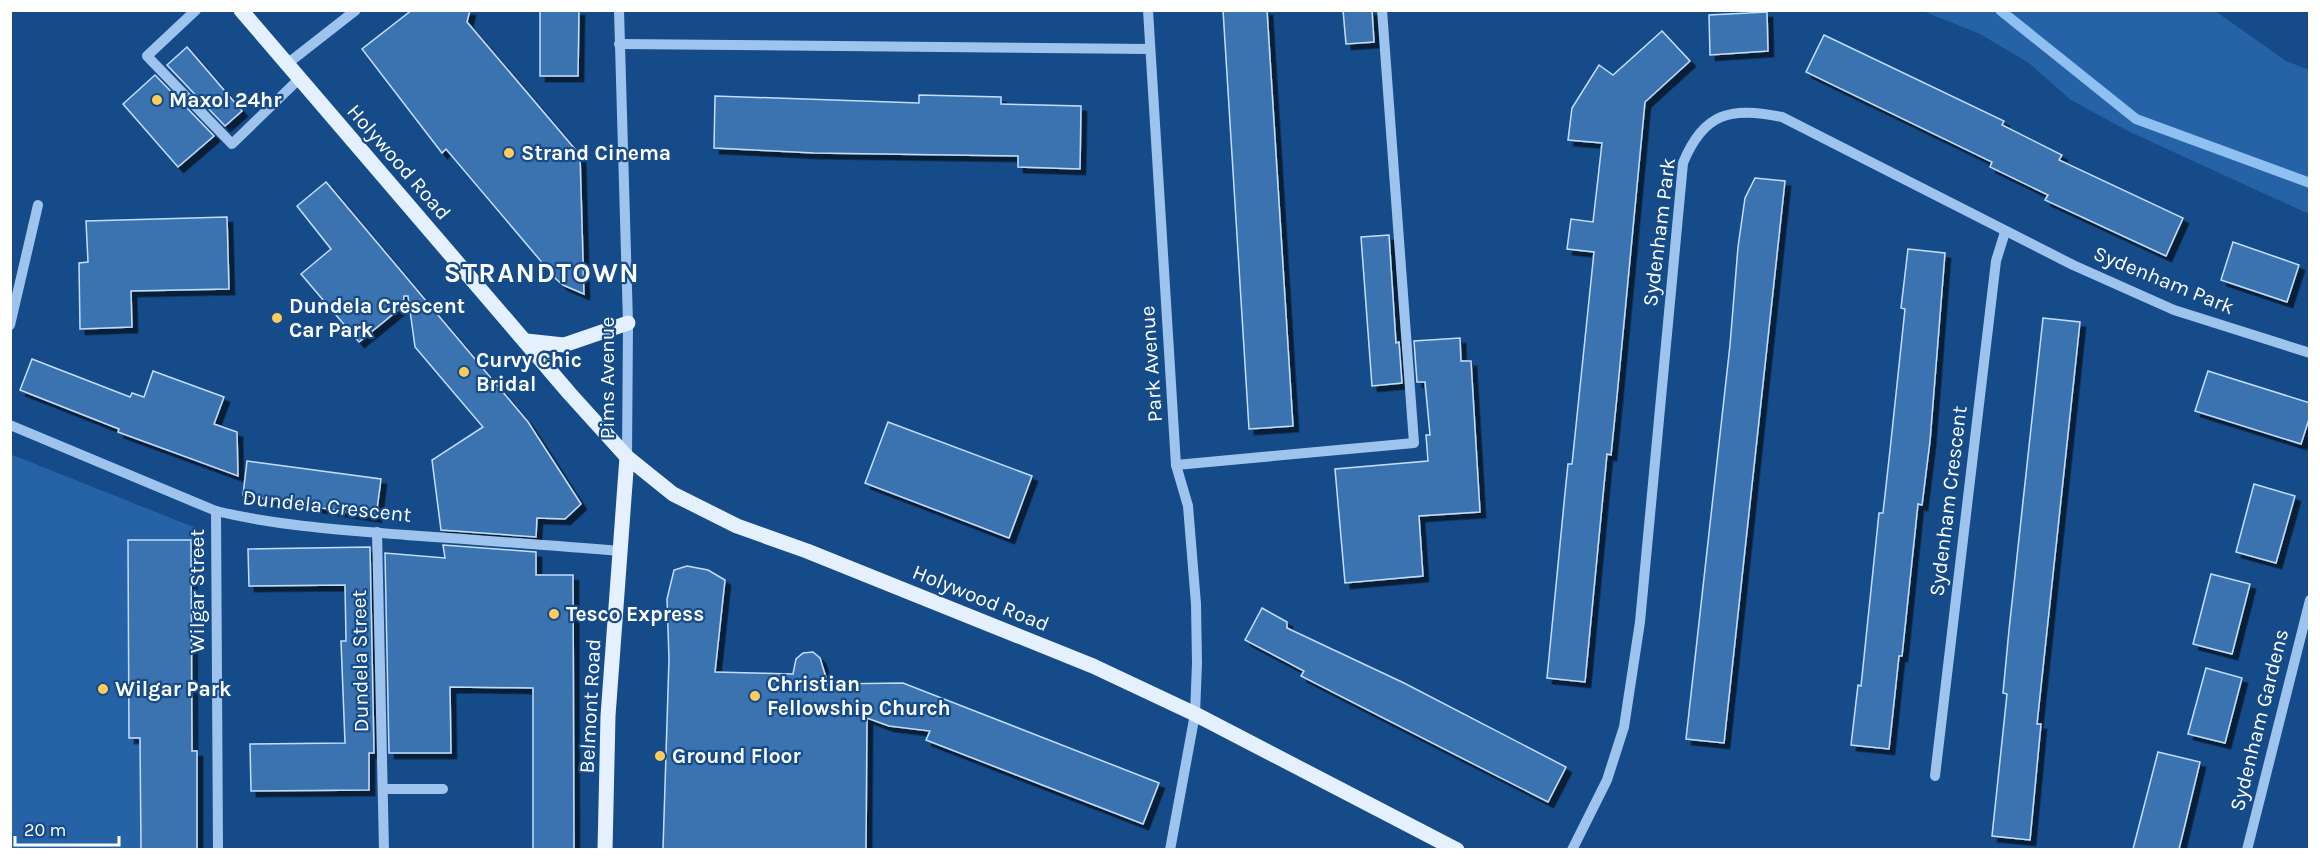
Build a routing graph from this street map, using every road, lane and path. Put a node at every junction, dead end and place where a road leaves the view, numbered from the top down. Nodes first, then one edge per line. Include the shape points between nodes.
1 (196, 10) edge
2 (241, 10) edge
3 (356, 10) edge
4 (619, 10) edge
5 (1148, 10) edge
6 (1382, 10) edge
7 (619, 44) junction
8 (1150, 49) junction
9 (287, 64) junction
10 (299, 79) junction
11 (38, 205) dead end
12 (2005, 232) junction
13 (628, 323) junction
14 (10, 325) edge
15 (526, 341) junction
16 (2310, 353) edge
17 (10, 425) edge
18 (627, 457) junction
19 (1176, 465) junction
20 (216, 512) junction
21 (376, 532) junction
22 (620, 551) junction
23 (2310, 600) edge
24 (1195, 714) junction
25 (1935, 776) dead end
26 (383, 789) junction
27 (443, 789) dead end
28 (1439, 846) edge
29 (218, 849) edge
30 (384, 849) edge
31 (605, 849) edge
32 (1170, 849) edge
33 (1457, 849) edge
34 (1572, 849) edge
35 (2247, 849) edge

1 - 10 street via 147,56 232,144
2 - 9 main road, Holywood Road
3 - 9 street
4 - 7 street, Pims Avenue
5 - 8 street, Park Avenue
6 - 19 street via 1414,443
7 - 8 street
7 - 13 street, Pims Avenue
8 - 19 street, Park Avenue
9 - 10 main road, Holywood Road
10 - 15 main road, Holywood Road
11 - 14 street
12 - 16 street, Sydenham Park via 2174,310
12 - 25 street, Sydenham Crescent via 1996,261
12 - 34 street, Sydenham Park via 1782,117 1753,111 1729,114 1710,123 1693,139 1683,163 1640,622 1624,727 1607,780
13 - 15 main road via 564,345
13 - 18 street, Pims Avenue
15 - 18 main road, Holywood Road
17 - 20 street, Dundela Crescent
18 - 22 main road, Belmont Road
18 - 24 main road, Holywood Road via 672,494 737,526 1093,666
19 - 24 street, Park Avenue via 1188,506 1196,604
20 - 21 street, Dundela Crescent via 274,523
20 - 29 street, Wilgar Street
21 - 22 street, Dundela Crescent
21 - 26 street, Dundela Street
22 - 31 main road, Belmont Road via 608,716
23 - 35 street, Sydenham Gardens
24 - 28 main road, Holywood Road
24 - 32 street, Park Avenue
26 - 27 street
26 - 30 street, Dundela Street
28 - 33 main road, Holywood Road

